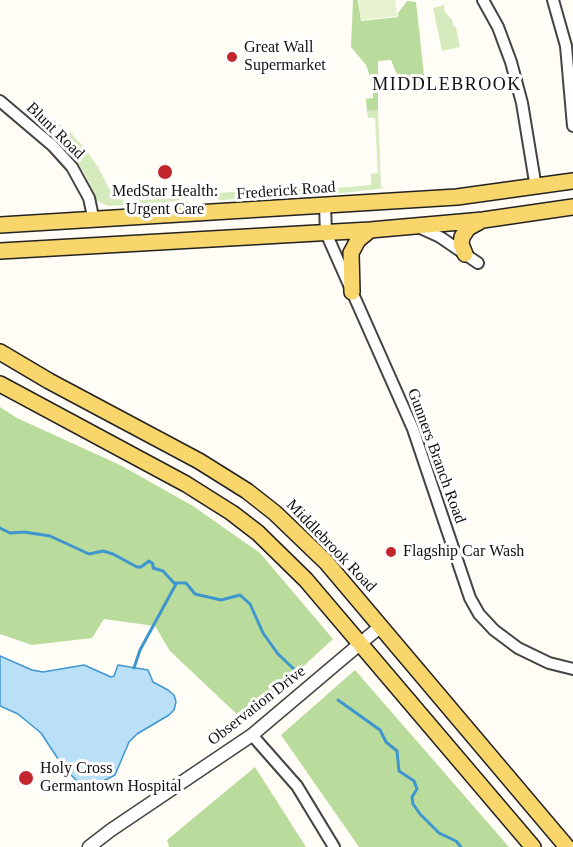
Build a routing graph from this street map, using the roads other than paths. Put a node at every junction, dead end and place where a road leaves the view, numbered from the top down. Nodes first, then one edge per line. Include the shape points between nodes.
1 (483, 0) edge
2 (553, 0) edge
3 (0, 101) edge
4 (573, 126) edge
5 (573, 181) edge
6 (536, 188) junction
7 (324, 206) junction
8 (573, 207) edge
9 (483, 220) junction
10 (94, 221) junction
11 (0, 225) edge
12 (415, 226) junction
13 (370, 230) junction
14 (326, 232) junction
15 (0, 251) edge
16 (472, 258) joint
17 (352, 292) junction
18 (0, 352) edge
19 (0, 384) edge
20 (381, 626) junction
21 (361, 643) junction
22 (573, 669) edge
23 (252, 735) junction
24 (89, 847) edge
25 (334, 847) edge
26 (533, 847) edge
27 (567, 847) edge

1 - 6 street via 511,62
2 - 4 street via 566,46
3 - 10 street, Blunt Road via 72,166 89,198
5 - 6 main road, Frederick Road
6 - 7 main road, Frederick Road
7 - 10 main road, Frederick Road
7 - 14 street, Gunners Branch Road
8 - 9 main road
9 - 12 main road
9 - 16 main road via 463,234 461,244
10 - 11 main road, Frederick Road
12 - 13 main road
12 - 16 street via 432,232
13 - 14 main road
13 - 17 main road via 351,253
14 - 15 main road
14 - 17 street, Gunners Branch Road
17 - 22 street, Gunners Branch Road via 413,429 474,606 494,630 518,648
18 - 20 main road, Middlebrook Road via 246,491 326,562
19 - 21 main road via 163,471 232,513 306,580
20 - 21 street, Observation Drive
20 - 27 main road, Middlebrook Road
21 - 23 street, Observation Drive
21 - 26 main road
23 - 24 street, Observation Drive
23 - 25 street via 297,786

